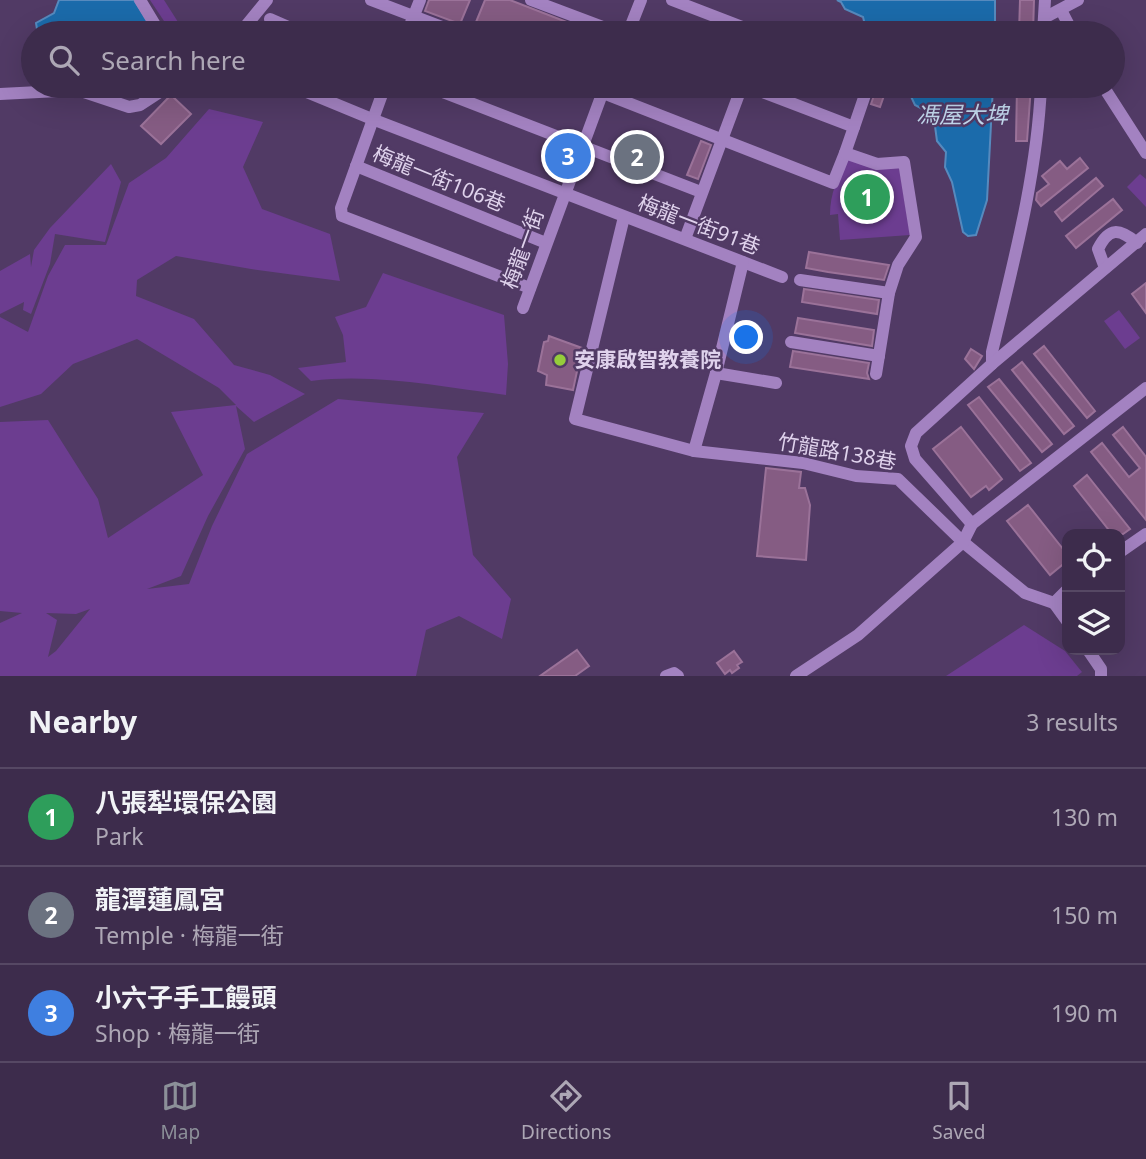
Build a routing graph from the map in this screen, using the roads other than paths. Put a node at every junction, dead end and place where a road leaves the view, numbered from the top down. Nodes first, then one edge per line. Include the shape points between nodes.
1 (140, 0) edge
2 (267, 0) edge
3 (371, 0) edge
4 (420, 0) edge
5 (531, 0) edge
6 (641, 0) edge
7 (672, 0) edge
8 (1045, 0) edge
9 (1078, 0) edge
10 (1061, 10) junction
11 (414, 15) junction
12 (1044, 18) junction
13 (270, 19) dead end
14 (153, 21) edge
15 (250, 21) edge
16 (275, 21) edge
17 (412, 21) edge
18 (429, 21) edge
19 (587, 21) edge
20 (633, 21) edge
21 (727, 21) edge
22 (1044, 21) edge
23 (1067, 21) edge
24 (21, 93) edge
25 (0, 94) edge
26 (102, 98) edge
27 (151, 98) edge
28 (321, 98) edge
29 (380, 98) edge
30 (458, 98) edge
31 (601, 98) edge
32 (625, 98) edge
33 (736, 98) edge
34 (779, 98) edge
35 (864, 98) edge
36 (1040, 98) edge
37 (1111, 98) edge
38 (372, 119) junction
39 (855, 127) junction
40 (721, 139) junction
41 (582, 146) junction
42 (845, 153) junction
43 (1146, 153) edge
44 (356, 166) junction
45 (701, 192) junction
46 (564, 194) junction
47 (624, 217) junction
48 (685, 239) junction
49 (1141, 239) edge
50 (546, 243) junction
51 (743, 262) junction
52 (1105, 268) junction
53 (782, 277) dead end
54 (800, 280) dead end
55 (530, 288) junction
56 (890, 292) junction
57 (523, 308) dead end
58 (791, 342) dead end
59 (879, 356) junction
60 (992, 364) junction
61 (716, 373) junction
62 (876, 374) dead end
63 (776, 383) dead end
64 (1146, 388) edge
65 (694, 451) junction
66 (972, 524) junction
67 (1146, 534) edge
68 (963, 542) junction
69 (1125, 549) edge
70 (1065, 592) edge
71 (1054, 603) junction
72 (1062, 614) edge
73 (1091, 655) edge
74 (666, 676) edge
75 (678, 676) edge
76 (796, 676) edge
77 (1101, 676) edge

1 - 14 street
2 - 15 street
3 - 11 street
4 - 11 street
5 - 19 street
6 - 20 street
7 - 21 street
8 - 12 street
9 - 10 street
10 - 12 street
10 - 23 street
11 - 17 street
11 - 18 street
12 - 22 street
13 - 16 street
24 - 25 street
26 - 27 street via 129,107
28 - 38 street, 梅龍一街91巷
29 - 38 street
30 - 41 street
31 - 41 street, 梅龍一街
32 - 40 street
33 - 40 street
34 - 39 street
35 - 39 street
36 - 60 street via 1024,215
37 - 43 street
38 - 44 street
38 - 46 street, 梅龍一街91巷
39 - 42 street
40 - 42 street via 833,183
40 - 45 street
41 - 45 street
41 - 46 street, 梅龍一街
42 - 56 street via 877,164 904,162 916,237 898,265
44 - 50 street, 梅龍一街106巷
44 - 55 street via 342,216
45 - 48 street
46 - 47 street, 梅龍一街91巷
46 - 50 street, 梅龍一街
47 - 48 street, 梅龍一街91巷
47 - 65 street, 竹龍路138巷 via 575,419
48 - 51 street, 梅龍一街91巷
49 - 52 street
49 - 52 street via 1115,232 1104,237 1098,249
50 - 55 street, 梅龍一街
51 - 53 street, 梅龍一街91巷
51 - 61 street
52 - 60 street
54 - 56 street
55 - 57 street, 梅龍一街
56 - 59 street
58 - 59 street
59 - 62 street
60 - 66 street via 916,433 911,446 915,459
61 - 63 street
61 - 65 street
64 - 66 street
65 - 68 street, 竹龍路138巷 via 898,479
66 - 68 street
67 - 69 street
68 - 71 street, 竹龍路138巷 via 1024,593
68 - 76 street via 858,635
70 - 71 street
71 - 72 street
73 - 77 street
74 - 75 street

